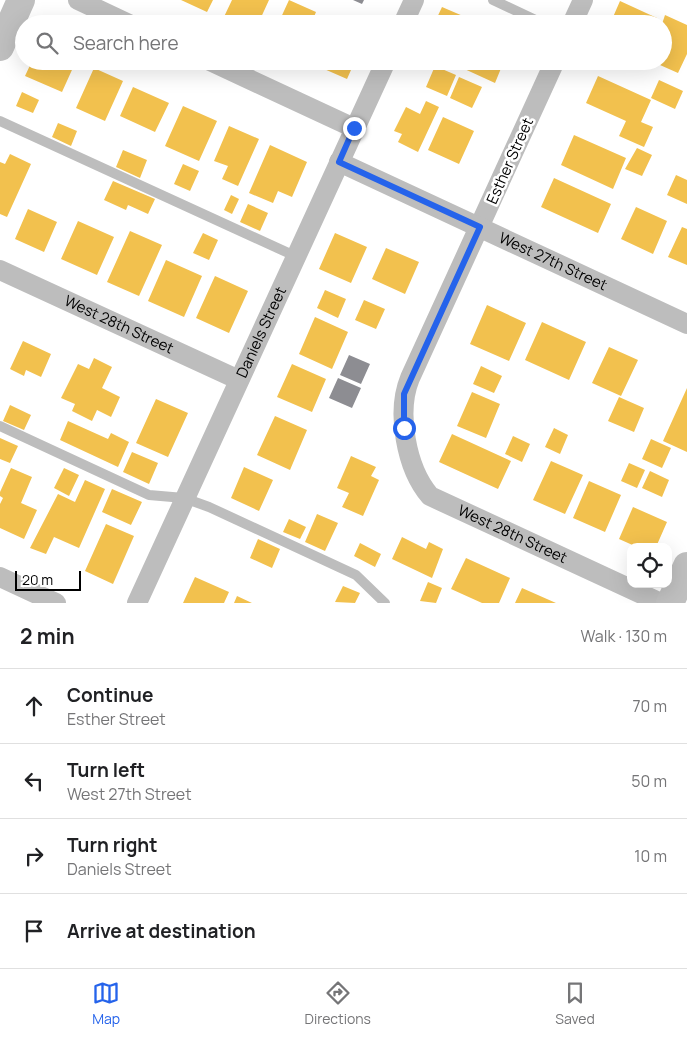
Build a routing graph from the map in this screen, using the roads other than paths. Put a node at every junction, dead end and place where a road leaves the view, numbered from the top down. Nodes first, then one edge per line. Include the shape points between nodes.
1 (21, 0) edge
2 (78, 0) edge
3 (413, 0) edge
4 (493, 0) edge
5 (583, 0) edge
6 (110, 15) edge
7 (407, 15) edge
8 (525, 15) edge
9 (576, 15) edge
10 (0, 47) edge
11 (229, 70) edge
12 (382, 70) edge
13 (551, 70) edge
14 (0, 121) edge
15 (354, 128) junction
16 (339, 162) junction
17 (480, 227) junction
18 (295, 256) junction
19 (0, 270) edge
20 (687, 324) edge
21 (239, 380) junction
22 (0, 426) edge
23 (404, 428) joint
24 (184, 498) junction
25 (0, 577) edge
26 (56, 603) edge
27 (137, 603) edge
28 (385, 603) edge
29 (661, 603) edge

1 - 10 street
2 - 6 street
3 - 7 street
4 - 8 lane
5 - 9 street
11 - 15 street
12 - 15 street, Daniels Street
13 - 17 street, Esther Street
14 - 18 lane
15 - 16 street, Daniels Street
16 - 17 street, West 27th Street
16 - 18 street, Daniels Street
17 - 20 street, West 27th Street
17 - 23 street, Esther Street via 404,394
18 - 21 street, Daniels Street
19 - 21 street, West 28th Street
21 - 24 street, Daniels Street
22 - 24 lane via 149,495
23 - 29 street, West 28th Street via 416,475 430,496
24 - 27 street, Daniels Street
24 - 28 lane via 356,575
25 - 26 street

